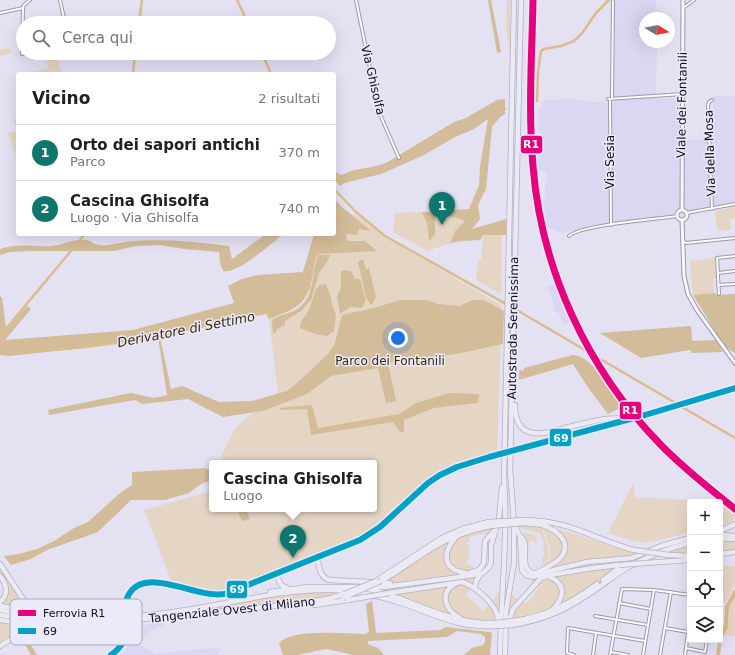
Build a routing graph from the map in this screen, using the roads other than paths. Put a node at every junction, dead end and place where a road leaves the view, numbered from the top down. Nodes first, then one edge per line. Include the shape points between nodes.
1 (30, 0) edge
2 (60, 0) edge
3 (356, 0) edge
4 (514, 0) edge
5 (521, 0) edge
6 (684, 0) edge
7 (694, 0) edge
8 (613, 1) dead end
9 (23, 8) junction
10 (684, 8) junction
11 (0, 13) edge
12 (23, 16) edge
13 (63, 16) edge
14 (683, 94) junction
15 (610, 99) junction
16 (712, 100) dead end
17 (399, 158) dead end
18 (735, 204) edge
19 (712, 209) junction
20 (682, 210) junction
21 (686, 214) junction
22 (677, 216) junction
23 (682, 220) junction
24 (611, 224) junction
25 (570, 236) dead end
26 (735, 238) edge
27 (684, 242) junction
28 (735, 256) edge
29 (735, 271) edge
30 (718, 273) junction
31 (735, 284) edge
32 (718, 285) junction
33 (719, 294) dead end
34 (513, 359) junction
35 (734, 362) edge
36 (734, 388) edge
37 (645, 415) junction
38 (504, 478) junction
39 (523, 521) junction
40 (489, 524) junction
41 (514, 524) junction
42 (542, 524) junction
43 (735, 524) edge
44 (497, 527) junction
45 (723, 530) edge
46 (459, 534) junction
47 (723, 535) edge
48 (520, 536) junction
49 (735, 536) edge
50 (687, 539) edge
51 (723, 539) edge
52 (735, 539) edge
53 (610, 543) junction
54 (687, 544) edge
55 (735, 552) edge
56 (644, 554) junction
57 (723, 554) edge
58 (687, 556) edge
59 (317, 558) junction
60 (687, 560) edge
61 (0, 564) edge
62 (467, 573) junction
63 (276, 574) junction
64 (480, 575) junction
65 (0, 576) edge
66 (548, 576) junction
67 (462, 582) junction
68 (360, 587) junction
69 (295, 588) junction
70 (475, 588) junction
71 (654, 590) junction
72 (671, 592) junction
73 (687, 595) edge
74 (343, 596) junction
75 (23, 599) edge
76 (127, 599) edge
77 (0, 602) edge
78 (226, 603) junction
79 (619, 603) junction
80 (322, 604) junction
81 (0, 606) edge
82 (10, 607) edge
83 (256, 608) junction
84 (651, 608) junction
85 (0, 610) edge
86 (10, 612) edge
87 (548, 612) junction
88 (142, 614) edge
89 (0, 615) edge
90 (595, 616) dead end
91 (10, 617) edge
92 (142, 619) edge
93 (616, 619) junction
94 (0, 620) edge
95 (466, 620) junction
96 (10, 621) edge
97 (513, 623) junction
98 (494, 624) junction
99 (648, 625) junction
100 (665, 628) junction
101 (687, 632) edge
102 (596, 633) junction
103 (614, 635) junction
104 (10, 639) edge
105 (687, 640) edge
106 (645, 641) junction
107 (506, 643) junction
108 (706, 643) edge
109 (122, 645) edge
110 (0, 646) edge
111 (686, 648) junction
112 (500, 654) edge
113 (611, 654) edge
114 (111, 655) edge
115 (505, 655) edge
116 (574, 655) edge
117 (592, 655) edge
118 (628, 655) edge
119 (643, 655) edge
120 (660, 655) edge
121 (685, 655) edge

1 - 9 street
2 - 13 street
3 - 17 street, Via Ghisolfa via 379,112
4 - 38 highway, Autostrada Serenissima
5 - 34 highway, Autostrada Serenissima
6 - 10 main road, Viale dei Fontanili
7 - 10 street
8 - 15 street, Via Sesia
9 - 11 street
9 - 12 street
10 - 14 main road, Viale dei Fontanili
14 - 15 street
14 - 20 main road, Viale dei Fontanili
15 - 24 street, Via Sesia
16 - 19 street, Via della Mosa via 708,102
18 - 19 street
19 - 21 street
20 - 21 main road
20 - 22 main road
21 - 23 main road via 686,219
22 - 23 main road
22 - 24 street
23 - 27 main road
24 - 25 street via 575,232
26 - 27 street
27 - 35 main road via 684,276 690,299
28 - 30 street via 717,258
29 - 30 street
30 - 32 street
31 - 32 street
32 - 33 street
34 - 37 highway via 515,414 519,425 529,433 544,434 606,419
34 - 41 highway, Autostrada Serenissima via 510,477
36 - 37 street
37 - 59 street, bridge via 457,467 440,475 418,491 374,532
38 - 44 highway
38 - 112 highway, Autostrada Serenissima
39 - 40 highway, bridge
39 - 42 highway
39 - 53 highway via 559,524
40 - 46 highway
40 - 74 highway, bridge via 462,529 442,538 376,581
41 - 48 highway
41 - 107 highway, Autostrada Serenissima via 514,563 506,611
42 - 48 highway via 560,534 564,547 561,558 540,572 533,573 526,569 525,543
42 - 53 highway
43 - 45 highway
44 - 62 highway via 485,541 482,566
44 - 64 highway via 491,563
46 - 62 highway via 448,547 447,559 452,568
46 - 74 highway, bridge via 431,548 381,581
47 - 49 highway
48 - 56 highway via 521,568 531,577 587,562
50 - 56 highway
51 - 52 highway
53 - 58 highway, bridge via 634,550
54 - 97 highway via 630,566 562,610 534,621
55 - 57 highway
56 - 87 highway via 578,598
59 - 62 highway via 322,576 332,580 388,584
59 - 63 street
60 - 66 highway, bridge via 619,565
61 - 75 highway
63 - 69 highway via 285,588
63 - 76 street, bridge via 220,595 150,582 137,585
64 - 68 highway
64 - 70 highway
65 - 77 highway via 6,591
66 - 87 highway via 558,582 562,591 558,602
66 - 107 highway via 541,578 513,609
67 - 70 highway
67 - 80 highway, bridge
67 - 95 highway via 449,588 445,596 450,612
68 - 69 highway
68 - 95 highway via 387,594 448,617
69 - 78 highway
70 - 112 highway via 496,612
71 - 72 street
71 - 79 street via 622,589
71 - 84 street
72 - 73 street
72 - 100 street
74 - 80 highway
74 - 83 highway, Tangenziale Ovest di Milano
78 - 88 highway, Tangenziale Ovest di Milano
78 - 98 highway, Tangenziale Ovest di Milano via 294,591 331,590 384,598 461,623
79 - 84 street
79 - 93 street
80 - 83 highway
81 - 82 highway
83 - 92 highway, Tangenziale Ovest di Milano
84 - 99 street
85 - 86 highway, Tangenziale Ovest di Milano
87 - 97 highway
89 - 91 highway, Tangenziale Ovest di Milano
90 - 93 street
93 - 99 street
93 - 103 street
94 - 96 highway
95 - 98 highway
97 - 98 highway, bridge
99 - 106 street
100 - 101 street
100 - 120 street
102 - 103 street
102 - 116 street via 568,628 567,653
102 - 117 street
103 - 106 street
103 - 113 street
104 - 110 highway
105 - 111 street
106 - 119 street
107 - 115 highway, Autostrada Serenissima
108 - 111 street via 705,652
109 - 114 street, bridge
111 - 121 street
113 - 118 street

